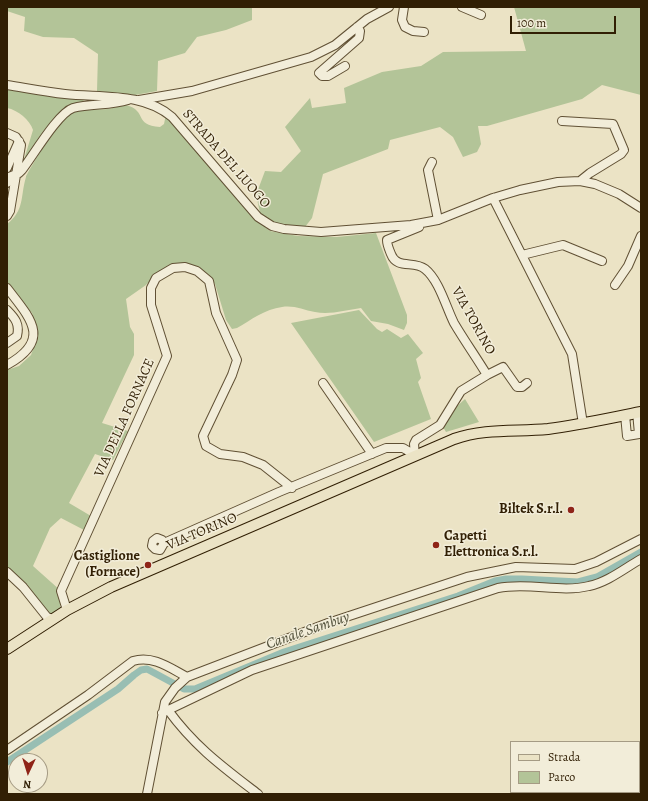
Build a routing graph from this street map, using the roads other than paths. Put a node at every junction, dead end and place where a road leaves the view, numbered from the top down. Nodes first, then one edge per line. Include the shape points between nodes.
1 (389, 7) edge
2 (404, 7) edge
3 (462, 7) edge
4 (481, 15) dead end
5 (357, 27) junction
6 (424, 32) dead end
7 (345, 66) dead end
8 (7, 85) edge
9 (135, 99) junction
10 (562, 121) dead end
11 (7, 133) edge
12 (19, 140) junction
13 (432, 162) dead end
14 (7, 168) edge
15 (16, 175) junction
16 (580, 181) junction
17 (7, 184) edge
18 (493, 198) junction
19 (641, 208) edge
20 (7, 216) edge
21 (438, 220) junction
22 (428, 222) junction
23 (641, 236) edge
24 (522, 255) junction
25 (602, 261) dead end
26 (614, 285) dead end
27 (7, 288) edge
28 (7, 310) edge
29 (7, 343) edge
30 (7, 365) edge
31 (487, 375) junction
32 (323, 383) dead end
33 (527, 384) dead end
34 (639, 412) edge
35 (625, 415) junction
36 (583, 424) junction
37 (372, 454) junction
38 (415, 455) junction
39 (292, 488) junction
40 (641, 539) edge
41 (164, 543) dead end
42 (641, 559) edge
43 (7, 572) edge
44 (67, 610) junction
45 (53, 619) junction
46 (7, 649) edge
47 (187, 677) junction
48 (165, 712) junction
49 (7, 750) edge
50 (147, 794) edge
51 (258, 794) edge

1 - 5 street via 366,19
2 - 6 street via 402,20 405,27
3 - 4 street
5 - 7 street via 360,31 359,38 319,73 328,76
5 - 9 street via 335,45 311,57 192,91
8 - 9 street via 55,93
9 - 15 street via 78,107 64,113 32,159
9 - 22 street, STRADA DEL LUOGO via 161,108 172,117 258,217 272,226 321,232
10 - 16 street via 613,124 623,145 624,150 621,154
11 - 12 street
12 - 14 street
12 - 15 street via 21,145
13 - 21 street via 428,170
15 - 17 street via 9,177
15 - 20 street
16 - 18 street, STRADA DEL LUOGO via 550,184
16 - 19 street, STRADA DEL LUOGO via 619,194
18 - 21 street, STRADA DEL LUOGO
18 - 24 street
21 - 22 street, STRADA DEL LUOGO
22 - 31 street, VIA TORINO via 391,237 387,240 387,245 395,262 424,267 437,287 454,323
23 - 26 street via 628,266
24 - 25 street via 563,245
24 - 36 street via 572,354
27 - 30 street via 30,317 34,332 30,348
28 - 29 street via 16,319 19,328 17,336
31 - 33 street via 503,368 517,387
31 - 38 street, VIA TORINO via 461,391 440,425 416,440
32 - 37 street
34 - 35 main road, VIA TORINO
34 - 35 street via 639,434 626,436
35 - 36 main road, VIA TORINO
36 - 38 main road, VIA TORINO via 546,429 479,432
37 - 38 street via 396,446
37 - 39 street
38 - 44 main road, VIA TORINO via 111,587
39 - 41 street
39 - 44 street, VIA DELLA FORNACE via 263,465 243,457 220,454 206,446 203,436 237,360 216,313 209,281 197,271 184,267 173,268 156,278 151,288 151,305 167,356 61,590
40 - 47 street via 579,568 565,570 516,567 467,577 328,623
42 - 48 street via 592,586 578,588 512,585 498,588 252,670
43 - 45 street via 47,617
44 - 45 main road, VIA TORINO
45 - 46 main road, VIA TORINO
47 - 48 street via 165,702
47 - 49 street via 159,662 142,658 134,661
48 - 50 street
48 - 51 street via 199,747

